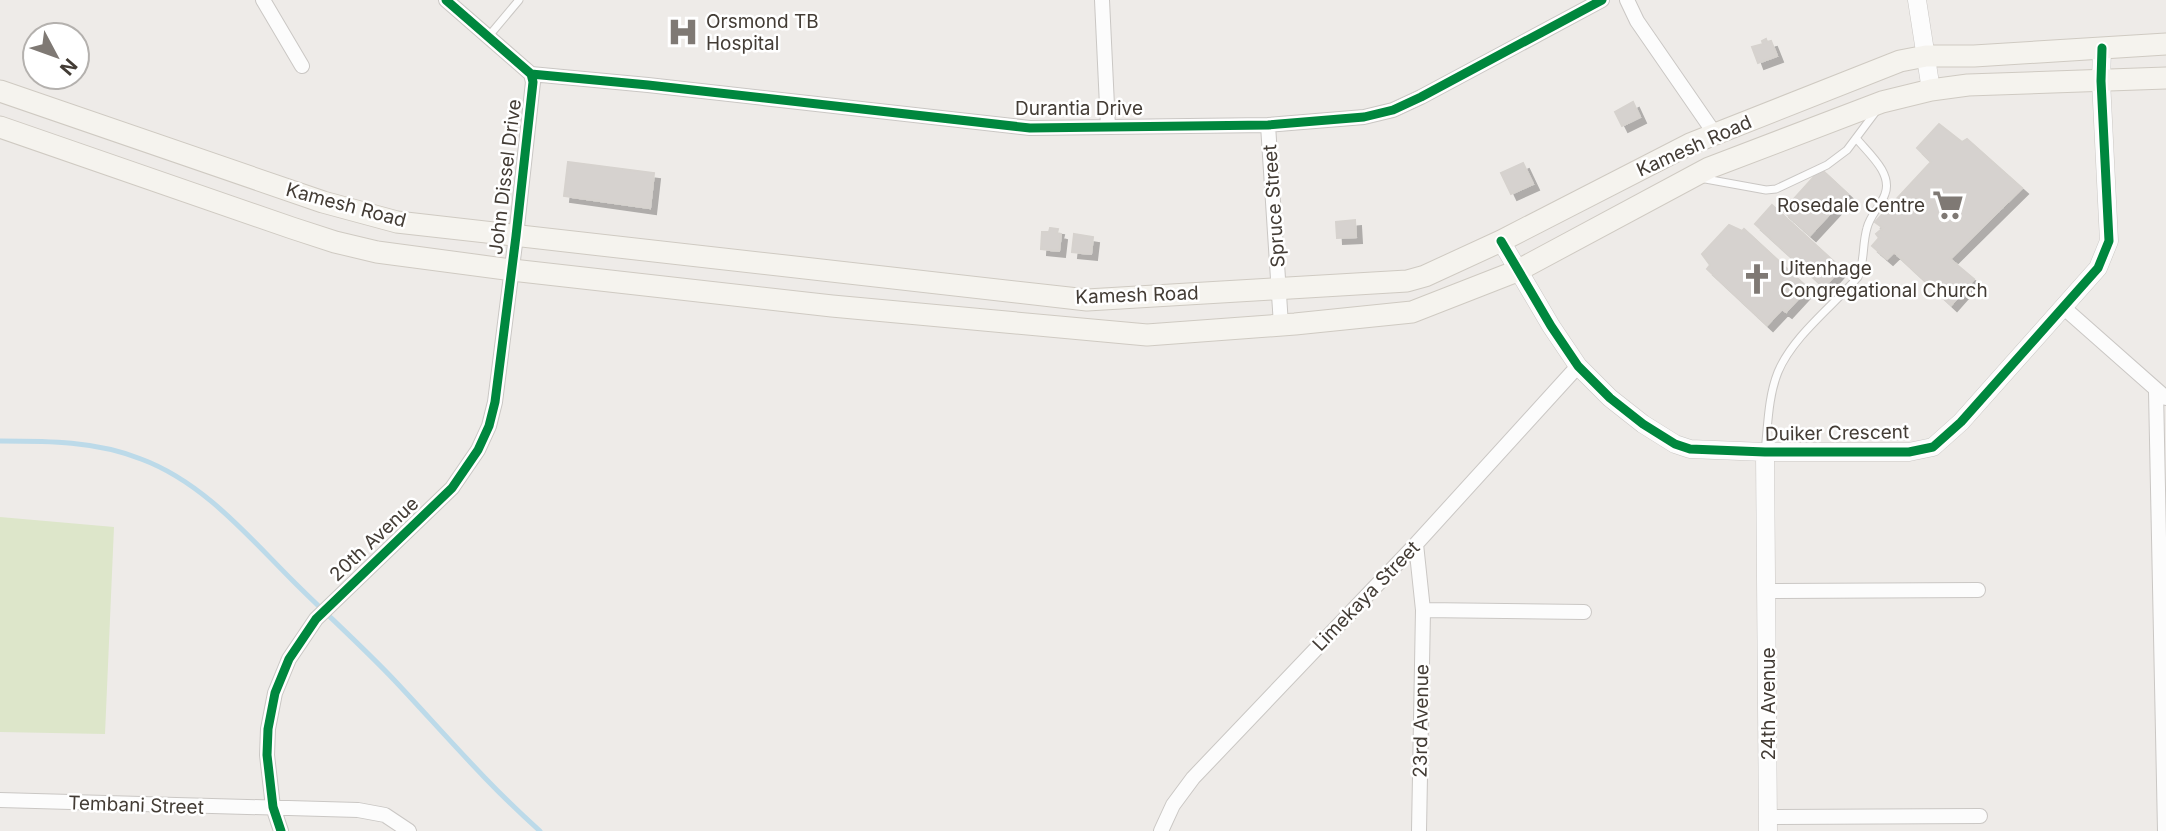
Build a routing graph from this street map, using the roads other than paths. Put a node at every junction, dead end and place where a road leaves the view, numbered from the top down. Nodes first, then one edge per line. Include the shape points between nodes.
1 (263, 0) edge
2 (446, 0) edge
3 (519, 0) edge
4 (1102, 0) edge
5 (1602, 0) edge
6 (1627, 0) edge
7 (1917, 0) edge
8 (488, 37) junction
9 (2166, 44) edge
10 (2102, 48) junction
11 (1926, 57) junction
12 (302, 66) dead end
13 (531, 74) junction
14 (2166, 78) edge
15 (2101, 81) junction
16 (1931, 90) junction
17 (0, 91) edge
18 (1882, 102) junction
19 (1268, 125) junction
20 (0, 127) edge
21 (1108, 127) junction
22 (1715, 134) junction
23 (1856, 138) junction
24 (1692, 177) junction
25 (516, 236) junction
26 (1501, 241) junction
27 (512, 270) junction
28 (1517, 271) junction
29 (1280, 288) junction
30 (2063, 307) junction
31 (1281, 325) junction
32 (1578, 366) junction
33 (2161, 395) edge
34 (1765, 452) junction
35 (1416, 544) junction
36 (1978, 590) dead end
37 (1767, 591) junction
38 (1423, 610) junction
39 (1584, 612) dead end
40 (2164, 699) edge
41 (0, 800) edge
42 (273, 807) junction
43 (1980, 816) dead end
44 (1768, 824) edge
45 (281, 831) edge
46 (409, 831) edge
47 (1161, 831) edge
48 (1419, 831) edge
49 (2165, 831) edge

1 - 12 street
2 - 8 street, John Dissel Drive
3 - 8 lane
4 - 21 street
5 - 19 street, Durantia Drive via 1393,110
6 - 22 street
7 - 11 street
8 - 13 street, John Dissel Drive
9 - 10 main road, Kamesh Road
10 - 11 main road, Kamesh Road
10 - 15 street, Duiker Crescent
11 - 16 street
11 - 22 main road, Kamesh Road via 1900,61
13 - 21 street, Durantia Drive via 1030,128
13 - 25 street, John Dissel Drive
14 - 15 main road, Kamesh Road
15 - 16 main road, Kamesh Road
15 - 30 street, Duiker Crescent via 2109,241 2098,268
16 - 18 main road, Kamesh Road
17 - 25 main road, Kamesh Road via 323,202 397,222
18 - 23 lane
18 - 24 main road, Kamesh Road
19 - 21 street, Durantia Drive
19 - 29 street, Spruce Street
20 - 27 main road, Kamesh Road via 335,242
22 - 26 main road, Kamesh Road
23 - 24 lane via 1827,165 1776,189
23 - 34 lane via 1884,173 1885,196 1866,230 1858,277 1791,349 1779,371
24 - 28 main road, Kamesh Road
25 - 27 street, John Dissel Drive
25 - 29 main road, Kamesh Road via 1087,300
26 - 28 street, Duiker Crescent
26 - 29 main road, Kamesh Road via 1407,281
27 - 31 main road, Kamesh Road via 1146,335
27 - 42 street, 20th Avenue via 495,402 478,450 446,496 316,619 284,670 268,729
28 - 31 main road, Kamesh Road via 1412,312
28 - 32 street, Duiker Crescent
29 - 31 street, Spruce Street
30 - 33 street
30 - 34 street, Duiker Crescent via 1961,422 1933,446 1909,452
32 - 34 street, Duiker Crescent via 1610,398 1675,444 1690,449
32 - 35 street, Limekaya Street
33 - 40 street
34 - 37 street, 24th Avenue
35 - 38 street, 23rd Avenue
35 - 47 street, Limekaya Street via 1193,778 1172,805
36 - 37 street
37 - 44 street, 24th Avenue
38 - 39 street
38 - 48 street, 23rd Avenue
40 - 49 street
41 - 42 street, Tembani Street
42 - 45 street, 20th Avenue
42 - 46 street, Tembani Street via 379,813
43 - 44 street, 24th Avenue

